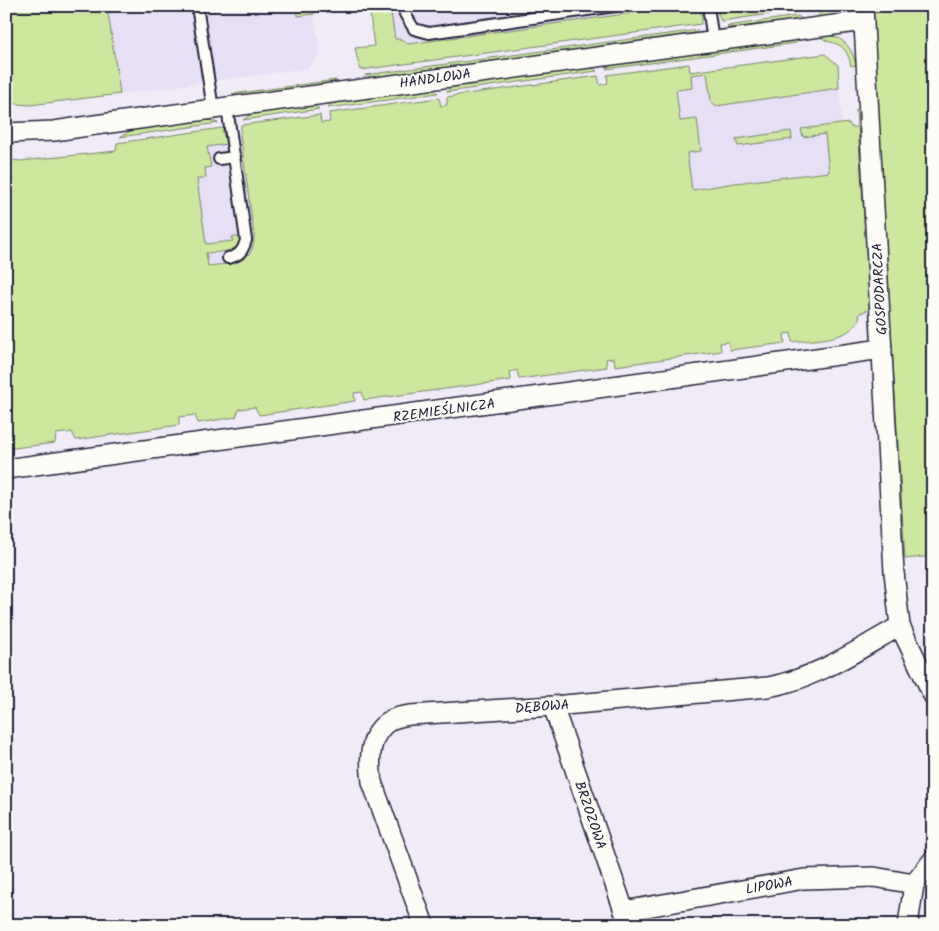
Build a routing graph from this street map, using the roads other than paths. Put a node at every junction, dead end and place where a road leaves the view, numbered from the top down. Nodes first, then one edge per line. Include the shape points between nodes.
1 (197, 6) edge
2 (404, 6) edge
3 (615, 6) edge
4 (708, 6) edge
5 (863, 14) edge
6 (713, 41) junction
7 (220, 108) junction
8 (6, 133) edge
9 (235, 157) junction
10 (219, 160) dead end
11 (228, 258) dead end
12 (882, 349) junction
13 (6, 469) edge
14 (900, 626) junction
15 (933, 694) edge
16 (553, 706) junction
17 (933, 860) edge
18 (914, 884) junction
19 (627, 918) edge
20 (424, 925) edge
21 (908, 925) edge

1 - 7 lane
2 - 3 lane via 414,29 429,33
4 - 6 lane
5 - 6 street, HANDLOWA
5 - 12 street, GOSPODARCZA
6 - 7 street, HANDLOWA
7 - 8 street, HANDLOWA via 54,131
7 - 9 lane
9 - 10 lane
9 - 11 lane via 246,240 243,250
12 - 13 street, RZEMIEŚLNICZA
12 - 14 street, GOSPODARCZA
14 - 15 street, GOSPODARCZA
14 - 16 street, DĘBOWA via 816,674 794,682
16 - 19 street, BRZOZOWA
16 - 20 street, DĘBOWA via 410,715 390,720 376,736 369,757 372,782
17 - 18 street
18 - 19 street, LIPOWA via 874,877 804,879
18 - 21 street

